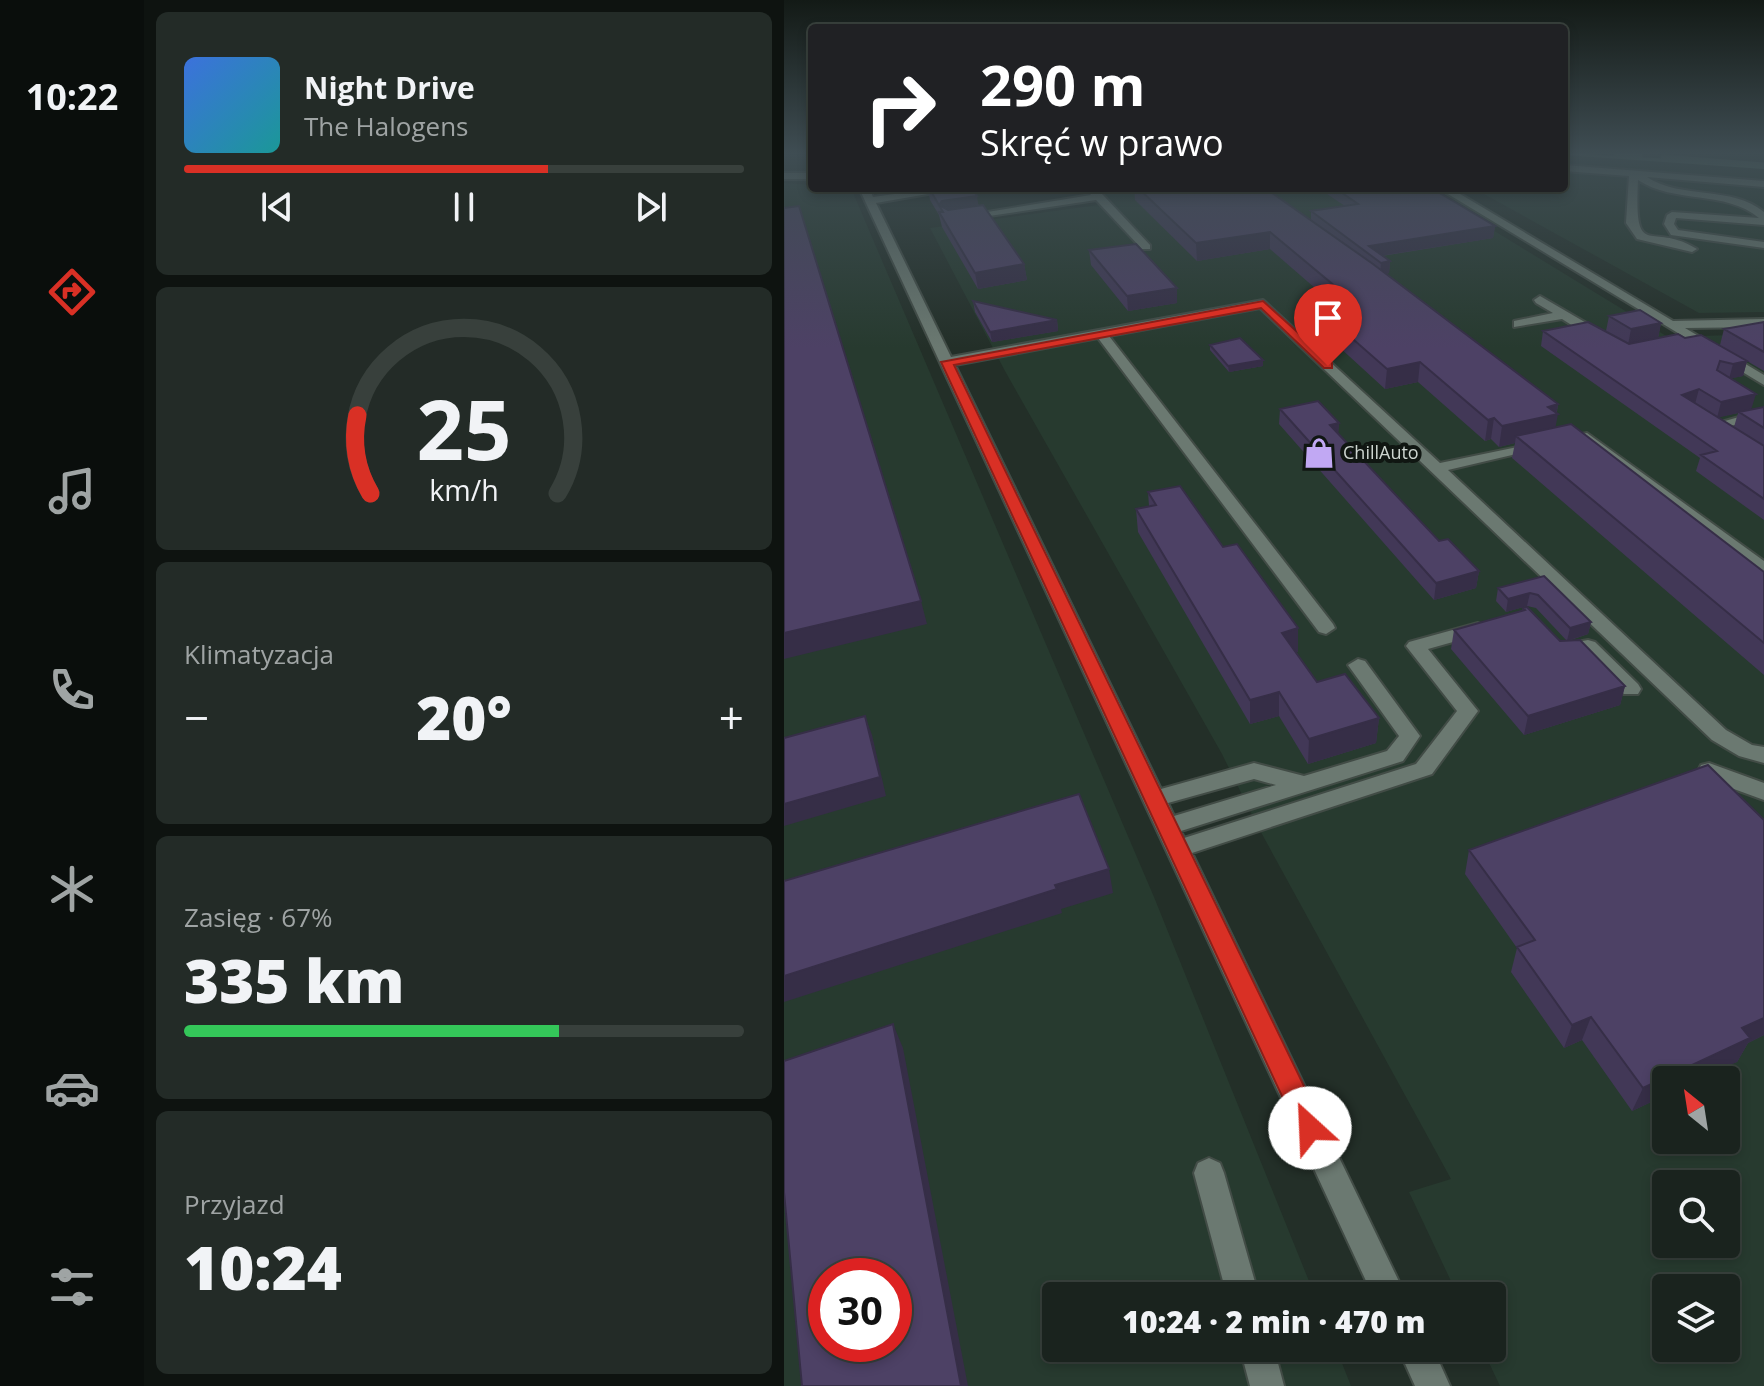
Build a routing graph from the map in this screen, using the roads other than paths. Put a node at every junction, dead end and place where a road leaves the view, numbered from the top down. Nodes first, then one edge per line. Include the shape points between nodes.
1 (878, 219) edge
2 (1120, 219) edge
3 (1494, 219) edge
4 (1631, 219) edge
5 (1763, 219) edge
6 (1670, 220) joint
7 (1146, 247) dead end
8 (1763, 253) edge
9 (1540, 300) dead end
10 (1564, 315) junction
11 (1764, 323) edge
12 (1518, 324) dead end
13 (1671, 325) junction
14 (1101, 334) junction
15 (1692, 338) junction
16 (1665, 343) edge
17 (1613, 345) edge
18 (947, 362) junction
19 (1764, 381) edge
20 (1760, 408) edge
21 (1764, 458) edge
22 (1436, 468) junction
23 (1764, 569) edge
24 (1500, 623) edge
25 (1326, 628) dead end
26 (1546, 634) edge
27 (1358, 665) dead end
28 (1631, 689) dead end
29 (1764, 755) edge
30 (1709, 771) edge
31 (1306, 784) junction
32 (1764, 792) edge
33 (1154, 799) junction
34 (1167, 827) junction
35 (1178, 849) junction
36 (1209, 1173) dead end
37 (1239, 1282) edge
38 (1383, 1282) edge
39 (1261, 1362) edge
40 (1422, 1362) edge
41 (1267, 1386) edge
42 (1433, 1386) edge

1 - 18 street
2 - 7 street
3 - 13 street
4 - 8 street via 1641,237 1675,247
5 - 6 street
6 - 8 street via 1675,233
9 - 10 street
10 - 12 street
10 - 17 street
11 - 13 street
13 - 15 street
14 - 18 street
14 - 22 street via 1263,304
14 - 25 street
15 - 16 street
15 - 19 street
18 - 33 street
20 - 21 street via 1708,422
22 - 23 street via 1584,434
22 - 29 street via 1719,735
24 - 35 street via 1416,646 1468,711 1424,769
26 - 28 street via 1564,653 1588,646
27 - 31 street via 1410,736 1395,756
30 - 32 street
31 - 33 street via 1254,771
31 - 34 street
33 - 34 street
34 - 35 street
35 - 38 street
36 - 37 street
39 - 41 street
40 - 42 street

